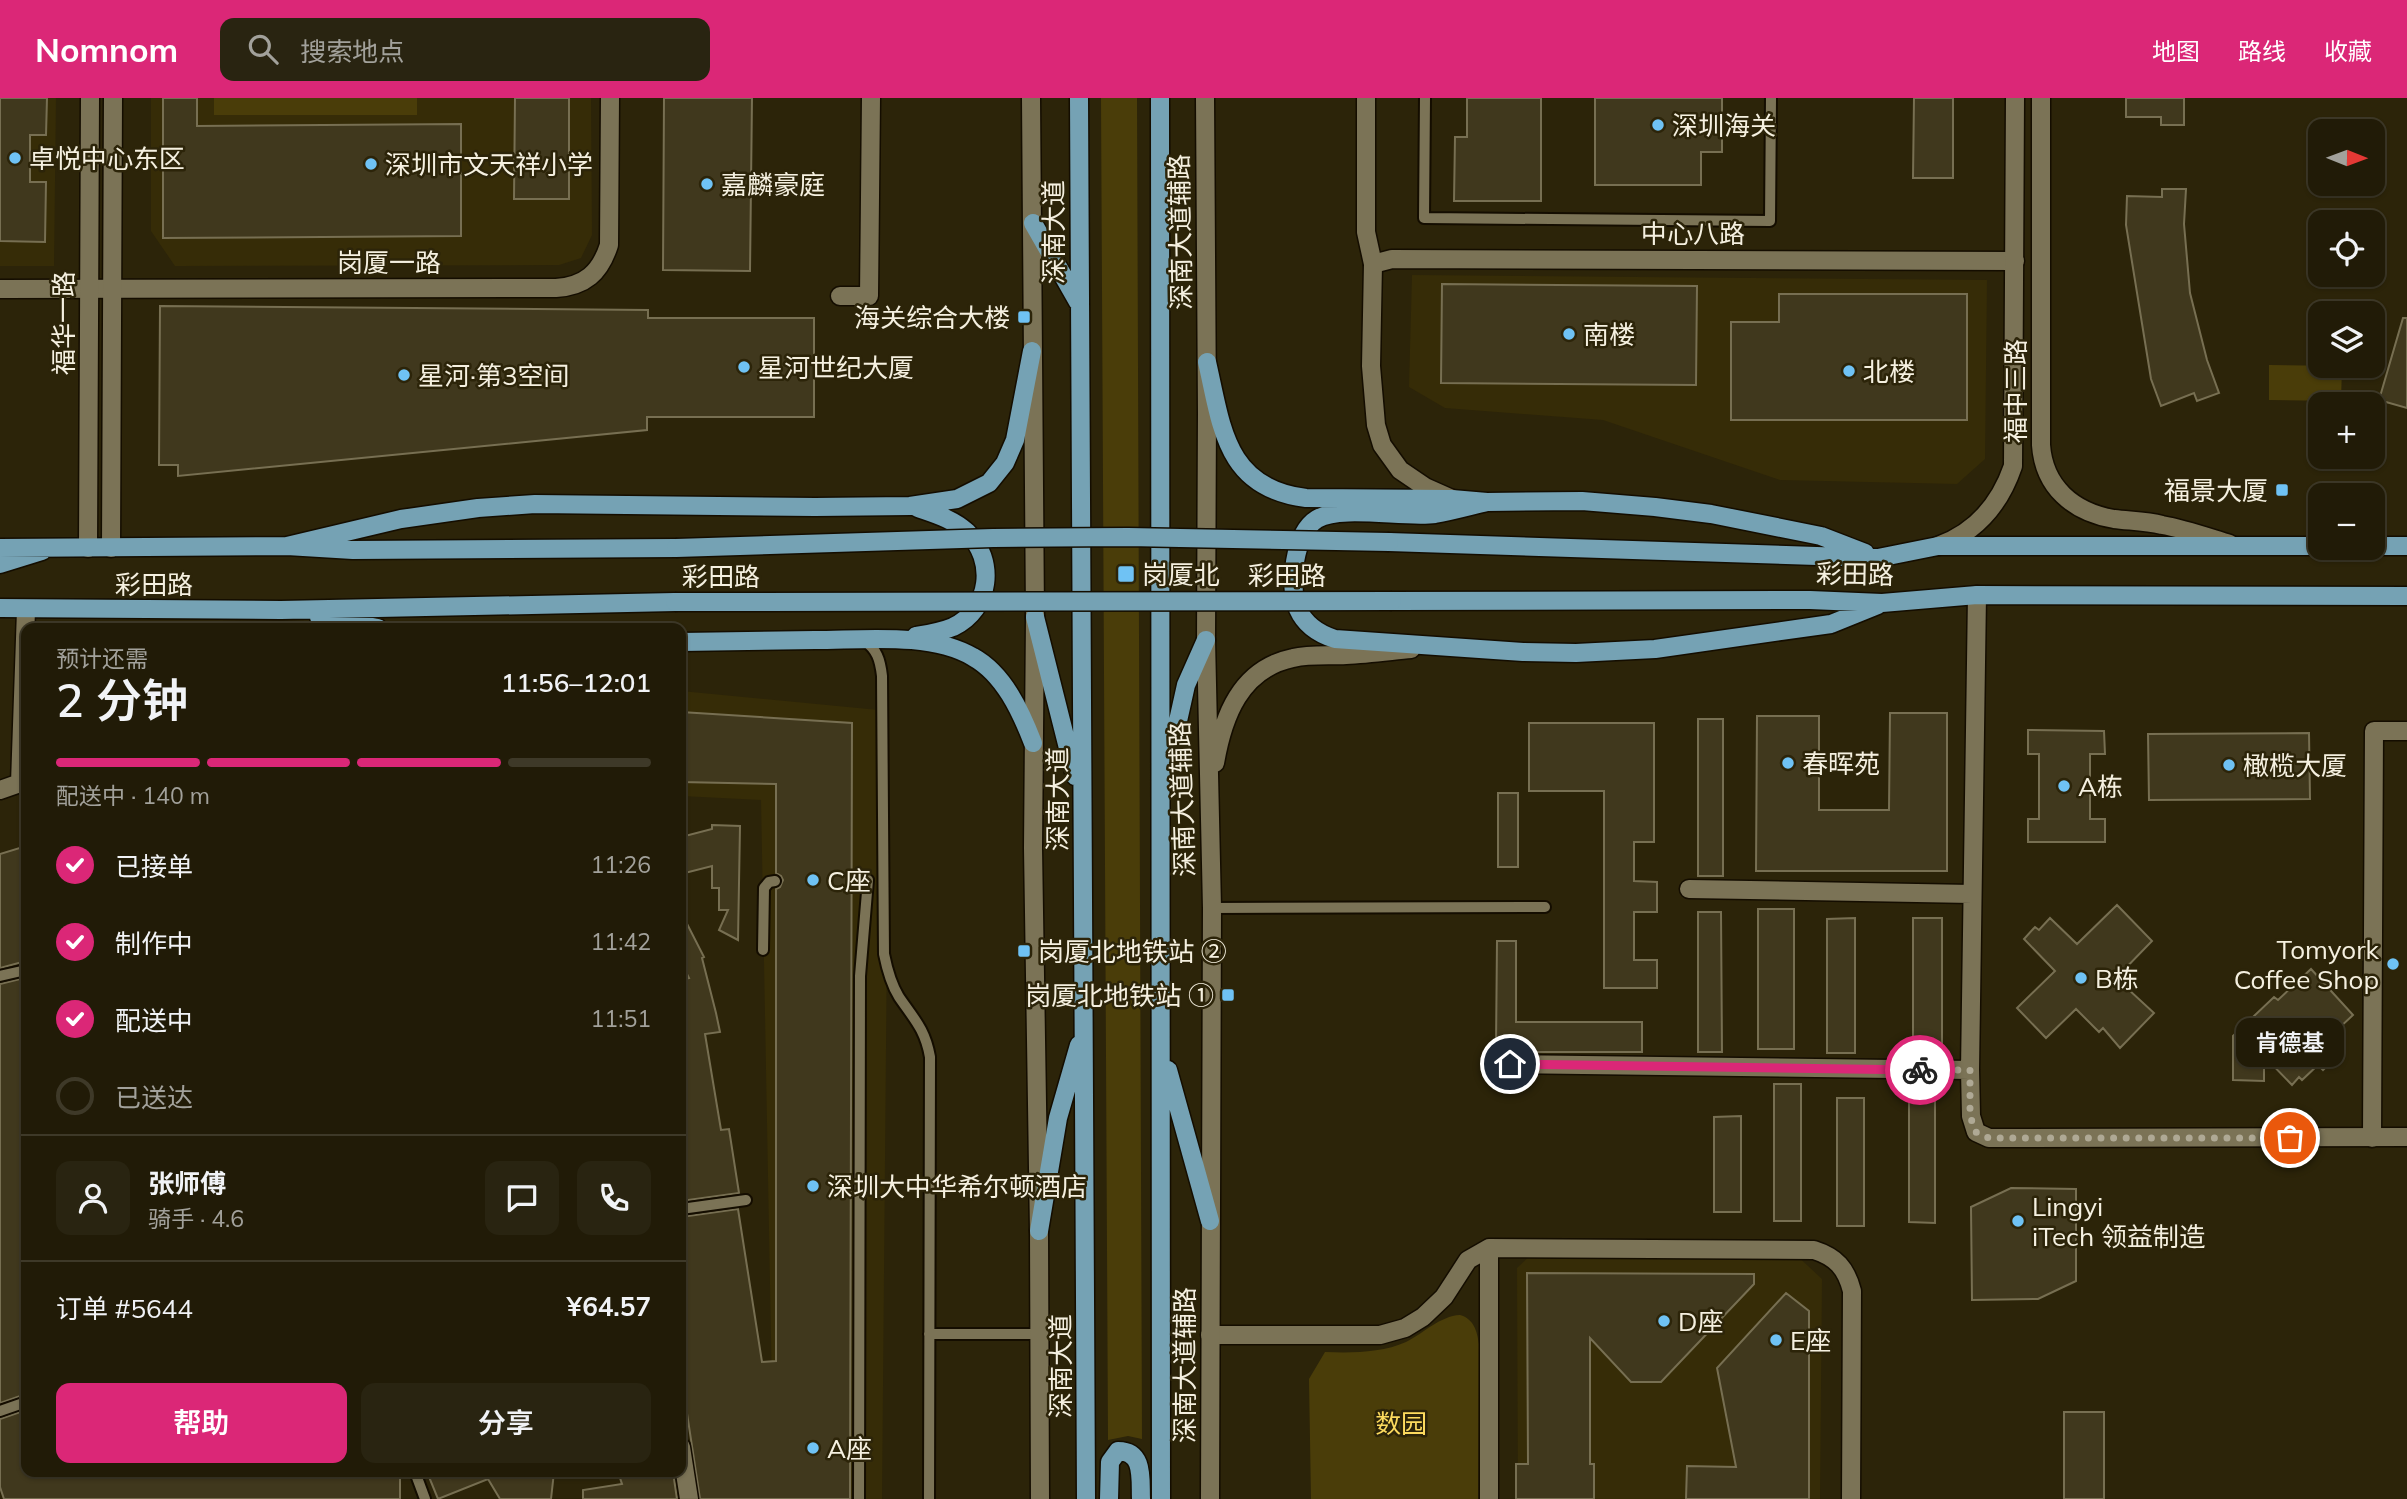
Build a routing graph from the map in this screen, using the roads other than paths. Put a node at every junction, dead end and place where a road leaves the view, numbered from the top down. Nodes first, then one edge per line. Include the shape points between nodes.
1 (90, 98) edge
2 (113, 98) edge
3 (610, 98) edge
4 (870, 98) edge
5 (1031, 98) edge
6 (1079, 98) edge
7 (1160, 98) edge
8 (1205, 98) edge
9 (1366, 98) edge
10 (1425, 98) edge
11 (1771, 98) edge
12 (2015, 98) edge
13 (2041, 98) edge
14 (1033, 223) junction
15 (2015, 261) junction
16 (1373, 264) junction
17 (0, 289) edge
18 (90, 289) junction
19 (113, 289) junction
20 (840, 296) dead end
21 (1080, 306) junction
22 (1032, 351) junction
23 (1208, 362) junction
24 (1452, 499) junction
25 (1487, 502) junction
26 (910, 506) junction
27 (1938, 545) junction
28 (2236, 545) junction
29 (287, 546) junction
30 (2308, 546) edge
31 (2385, 546) edge
32 (2407, 546) edge
33 (0, 548) edge
34 (52, 548) junction
35 (88, 548) junction
36 (111, 548) junction
37 (1878, 558) junction
38 (0, 564) edge
39 (1977, 595) junction
40 (2407, 596) edge
41 (1882, 603) junction
42 (0, 608) edge
43 (26, 610) junction
44 (281, 610) junction
45 (1035, 617) junction
46 (26, 623) edge
47 (351, 623) edge
48 (895, 639) junction
49 (864, 640) junction
50 (1206, 640) junction
51 (686, 642) edge
52 (1445, 646) junction
53 (2407, 731) edge
54 (1033, 743) junction
55 (21, 785) edge
56 (1161, 789) junction
57 (0, 790) edge
58 (1209, 815) junction
59 (1083, 818) junction
60 (868, 880) dead end
61 (775, 881) dead end
62 (1689, 888) dead end
63 (1972, 894) junction
64 (1545, 907) dead end
65 (1212, 908) junction
66 (763, 950) dead end
67 (21, 971) edge
68 (0, 976) edge
69 (1085, 1025) junction
70 (1161, 1046) junction
71 (1510, 1064) dead end
72 (1970, 1070) junction
73 (2372, 1138) junction
74 (2407, 1138) edge
75 (746, 1200) dead end
76 (686, 1208) edge
77 (1210, 1221) junction
78 (1039, 1231) junction
79 (1489, 1248) junction
80 (929, 1334) junction
81 (1040, 1334) junction
82 (1210, 1335) junction
83 (21, 1404) edge
84 (0, 1411) edge
85 (417, 1477) edge
86 (686, 1477) edge
87 (425, 1499) edge
88 (689, 1499) edge
89 (859, 1499) edge
90 (929, 1499) edge
91 (1040, 1499) edge
92 (1086, 1499) edge
93 (1108, 1499) edge
94 (1141, 1499) edge
95 (1161, 1499) edge
96 (1210, 1499) edge
97 (1489, 1499) edge
98 (1851, 1499) edge

1 - 18 street, 福华一路
2 - 19 street, 福华一路
3 - 19 street, 岗厦一路 via 609,245 604,260 577,286
4 - 20 street via 869,296
5 - 14 street
6 - 21 main road, 深南大道
7 - 56 main road
8 - 23 street, 深南大道辅路
9 - 16 street via 1366,232
10 - 11 lane via 1424,218 1770,221
12 - 15 street, 福中三路
13 - 28 street, 福中三路 via 2042,462 2058,490 2085,511 2160,524
14 - 21 main road
14 - 22 street
15 - 16 street, 中心八路 via 1392,259
15 - 27 street, 福中三路 via 2013,466 1999,499 1983,518
16 - 24 street via 1371,366 1382,445 1400,470
17 - 18 street, 岗厦一路
18 - 19 street, 岗厦一路
18 - 35 street, 福华一路
19 - 36 street, 福华一路
21 - 59 main road, 深南大道
22 - 26 main road via 1014,440 997,476 957,499
22 - 45 street
23 - 24 main road via 1228,448 1265,488 1306,498
23 - 50 street, 深南大道辅路
24 - 25 main road
25 - 37 main road via 1583,501 1711,514 1821,536
25 - 52 main road via 1433,514 1331,515 1306,529 1299,545 1294,579 1298,609 1315,630 1335,639
26 - 29 main road via 535,504 401,519
26 - 48 main road via 952,521 967,532 981,550 985,594 974,611 954,626
27 - 28 main road, 彩田路
27 - 37 main road, 彩田路
28 - 30 main road, 彩田路
29 - 36 main road, 彩田路
29 - 37 main road, 彩田路, bridge via 353,550 676,548 1128,537
31 - 32 main road
33 - 34 main road, 彩田路
34 - 35 main road, 彩田路
34 - 38 main road
35 - 36 main road, 彩田路
39 - 40 main road, 彩田路
39 - 41 main road, 彩田路
39 - 63 street
41 - 44 main road, 彩田路, bridge via 675,602
41 - 52 main road via 1831,624 1656,649 1576,653
42 - 43 main road, 彩田路
43 - 44 main road, 彩田路
43 - 46 street
44 - 47 main road
45 - 54 street
45 - 59 main road
48 - 49 main road
48 - 54 main road via 937,644 975,657 1004,685
49 - 51 main road
49 - 80 lane via 880,658 882,676 884,954 888,974 919,1023 930,1057
50 - 56 main road via 1186,685
50 - 58 street, 深南大道辅路
52 - 58 street via 1292,658 1252,678 1229,708 1220,737
53 - 73 street via 2374,731
54 - 78 street
55 - 57 street
56 - 70 main road
58 - 65 street, 深南大道辅路
59 - 69 main road, 深南大道
60 - 89 lane via 860,976
61 - 66 lane via 766,885 763,893
62 - 63 street
63 - 72 street
64 - 65 lane
65 - 77 street, 深南大道辅路
67 - 68 lane
69 - 78 main road via 1058,1118
69 - 92 main road, 深南大道
70 - 77 main road
70 - 95 main road
71 - 72 street
72 - 73 street via 1970,1116 1976,1132 1989,1138
73 - 74 street
75 - 76 lane
77 - 82 street, 深南大道辅路
78 - 81 street
79 - 82 street via 1468,1260 1444,1297 1405,1328 1380,1335
79 - 97 street
79 - 98 street via 1814,1250 1834,1258 1848,1276 1852,1291
80 - 81 lane
80 - 90 lane
81 - 91 street
82 - 96 street, 深南大道辅路
83 - 84 lane
85 - 87 lane
86 - 88 street
93 - 94 main road via 1110,1462 1118,1451 1127,1451 1138,1461

